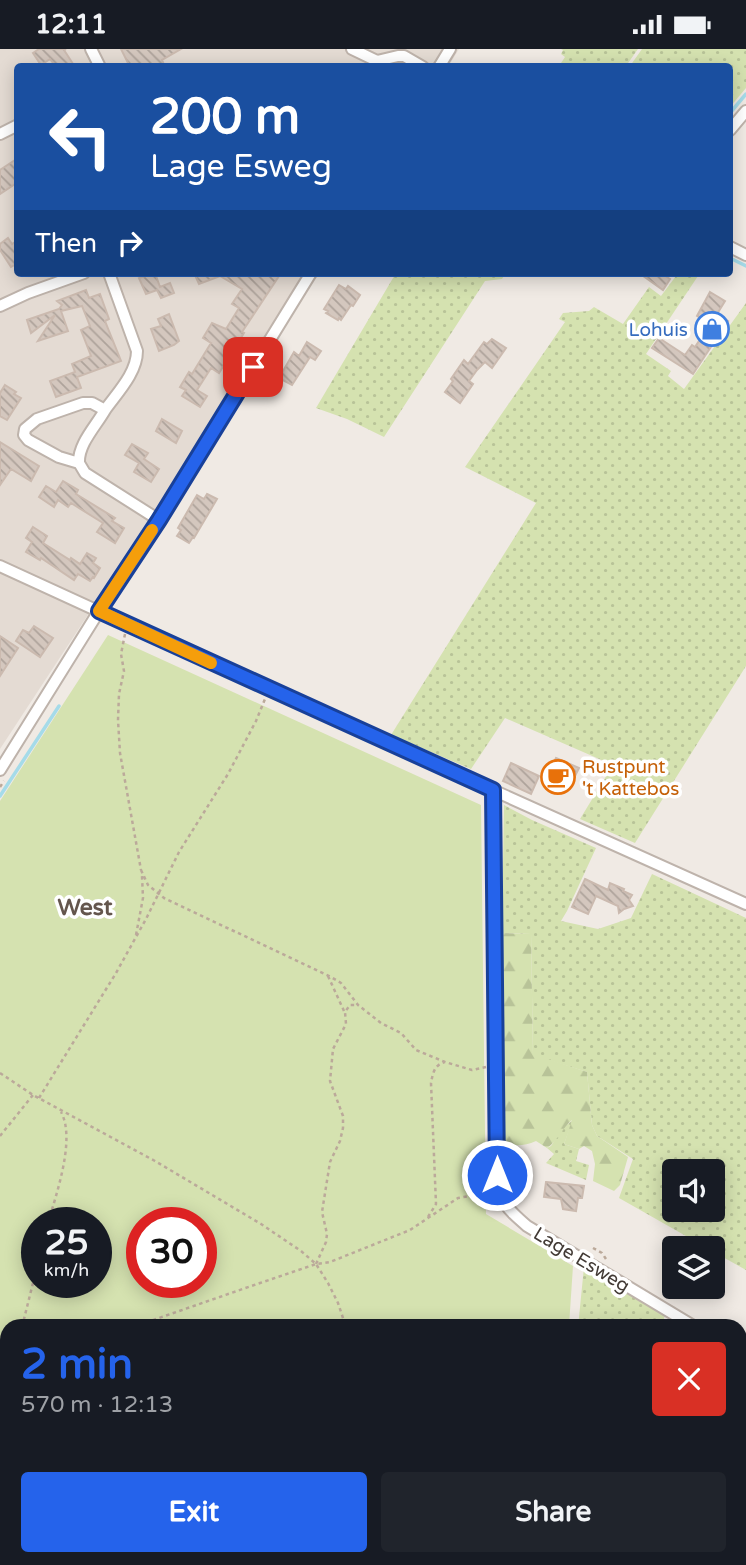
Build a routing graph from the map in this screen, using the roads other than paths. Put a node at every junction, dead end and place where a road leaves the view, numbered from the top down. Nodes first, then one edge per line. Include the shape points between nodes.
1 (352, 49) edge
2 (416, 63) edge
3 (746, 111) edge
4 (733, 126) edge
5 (73, 277) edge
6 (111, 277) edge
7 (309, 277) edge
8 (1, 302) edge
9 (106, 411) junction
10 (79, 463) junction
11 (159, 520) junction
12 (0, 566) edge
13 (99, 611) junction
14 (0, 770) edge
15 (493, 790) junction
16 (746, 904) edge
17 (682, 1319) edge

1 - 2 street via 377,61 404,56
3 - 4 street
5 - 8 street
6 - 9 street via 137,360
7 - 11 street
9 - 10 street via 81,449
9 - 10 street via 83,403 37,419 25,429 28,440
10 - 11 street via 85,473
11 - 13 street
12 - 13 street
13 - 14 street
13 - 15 street
15 - 16 street
15 - 17 street, Lage Esweg via 497,1175 502,1201 527,1226

